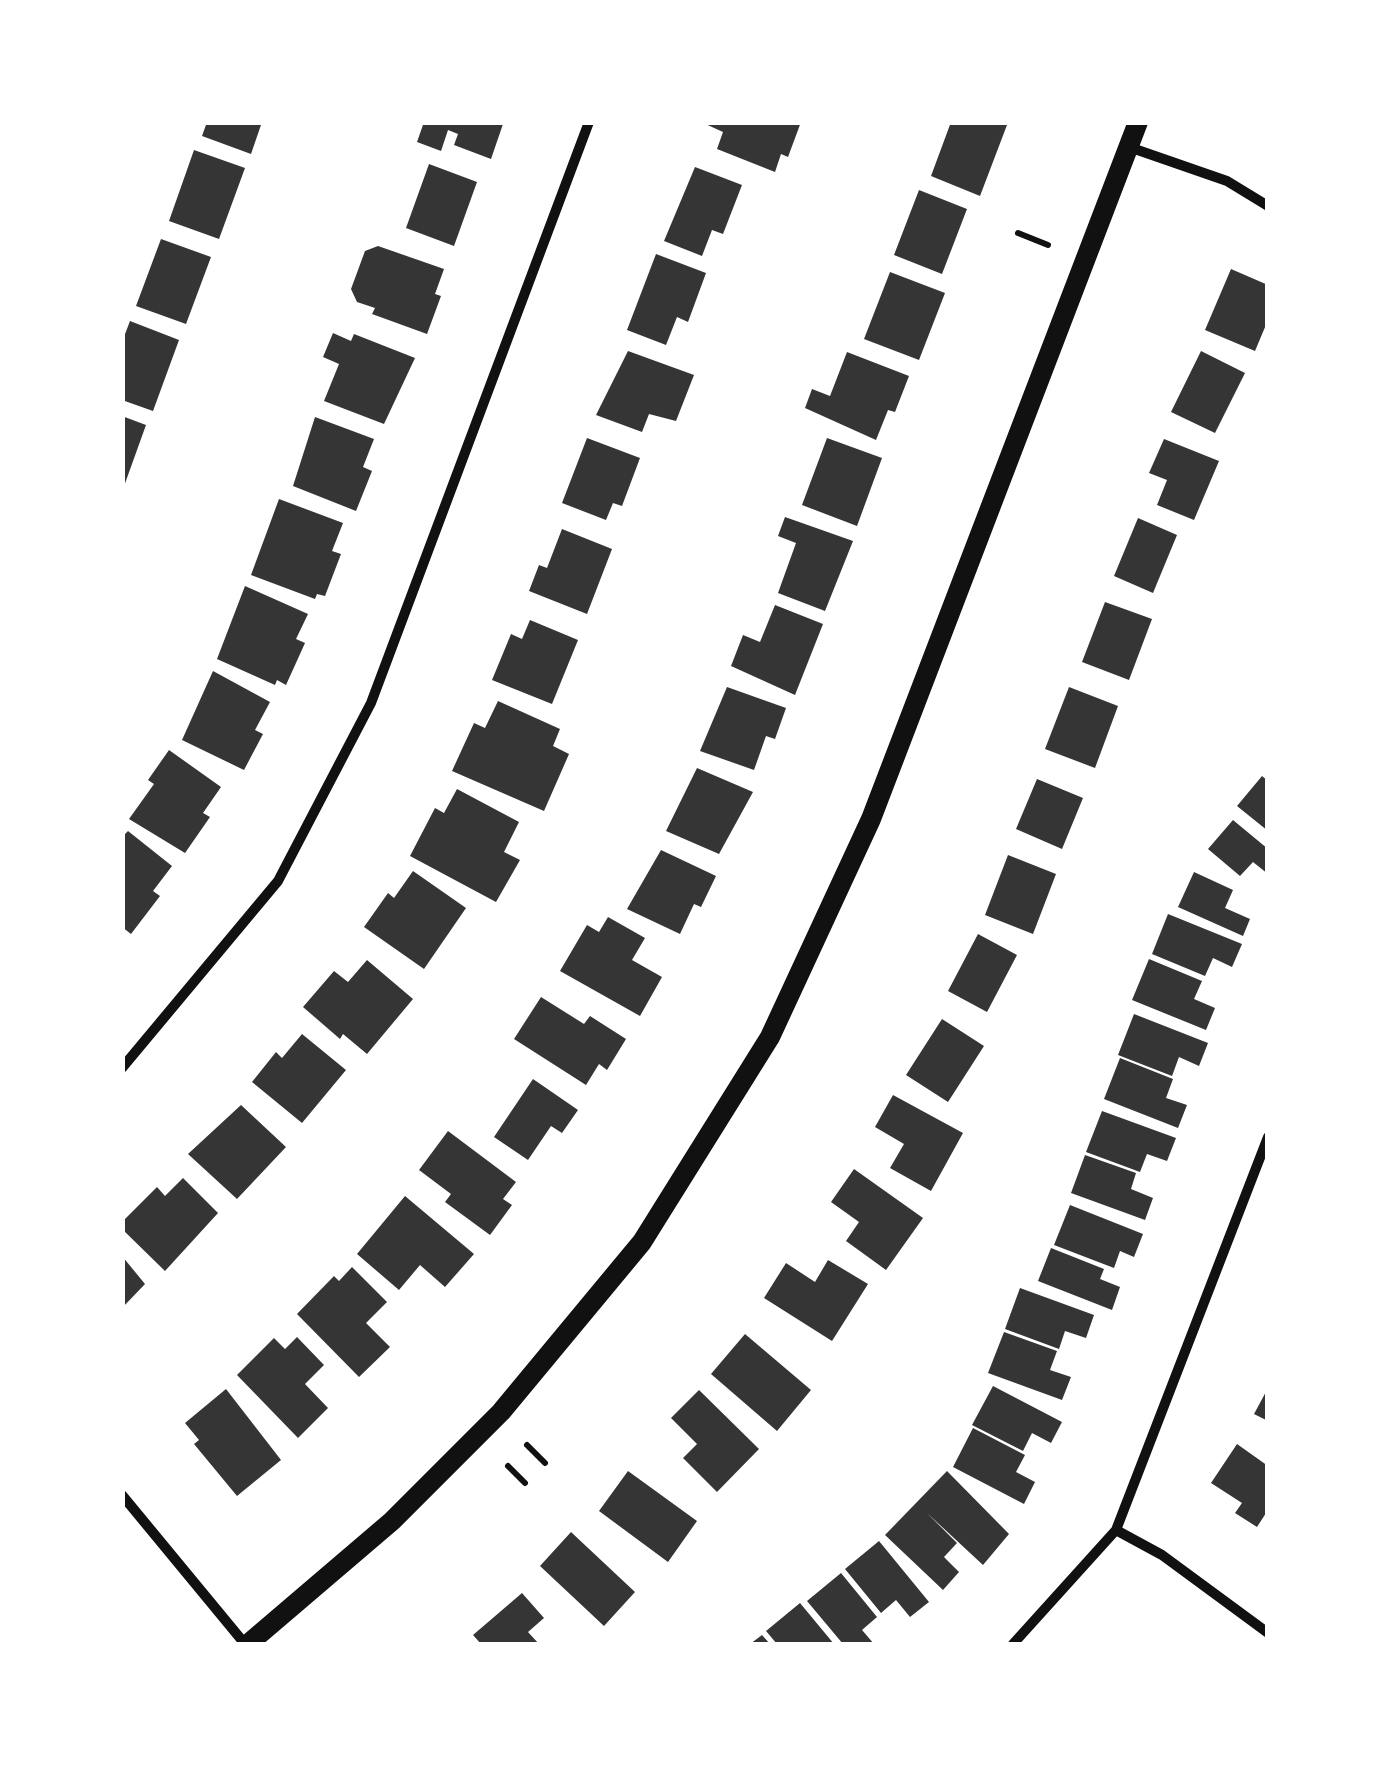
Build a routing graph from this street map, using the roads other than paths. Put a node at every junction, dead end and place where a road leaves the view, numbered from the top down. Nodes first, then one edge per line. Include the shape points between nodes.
1 (589, 122) edge
2 (1138, 122) edge
3 (1128, 147) junction
4 (1268, 206) edge
5 (122, 1068) edge
6 (1268, 1137) edge
7 (122, 1495) edge
8 (1116, 1530) junction
9 (1268, 1633) edge
10 (246, 1644) edge
11 (1013, 1644) edge

1 - 5 street via 371,703 278,881
2 - 3 main road
3 - 4 street via 1228,181
3 - 10 main road via 871,819 770,1037 642,1242 501,1412 392,1520
6 - 8 street
7 - 10 street
8 - 9 street via 1162,1555
8 - 11 street

